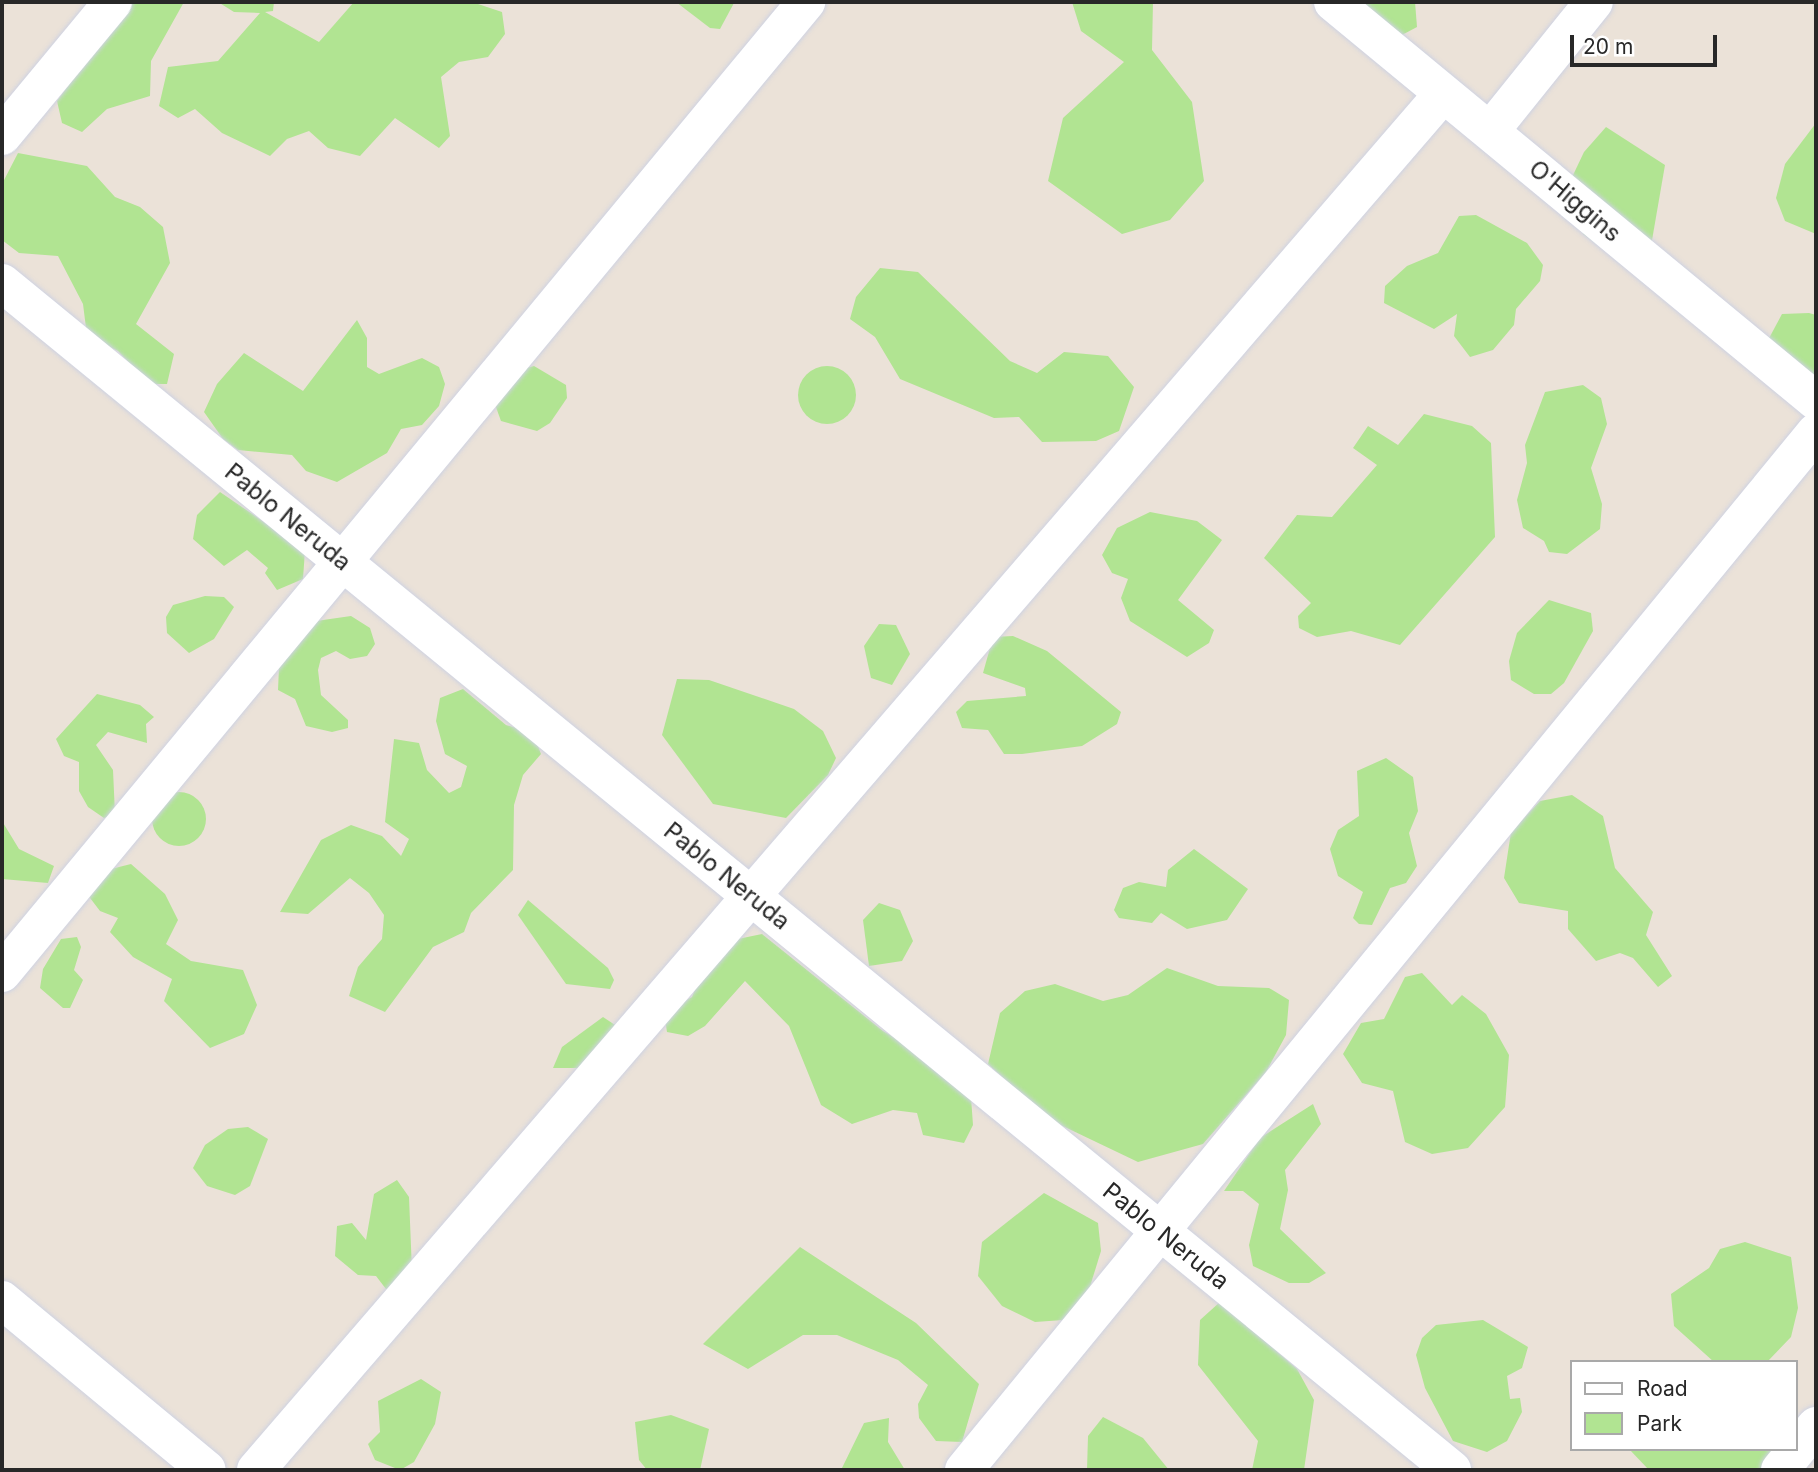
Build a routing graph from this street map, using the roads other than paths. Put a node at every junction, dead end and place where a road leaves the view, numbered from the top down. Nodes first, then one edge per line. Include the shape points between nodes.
1 (113, 2) edge
2 (806, 2) edge
3 (1333, 2) edge
4 (1594, 2) edge
5 (1443, 94) junction
6 (1491, 130) junction
7 (2, 136) edge
8 (2, 283) edge
9 (1816, 401) edge
10 (1816, 432) edge
11 (343, 562) junction
12 (750, 895) junction
13 (2, 974) edge
14 (1161, 1232) junction
15 (2, 1300) edge
16 (1816, 1426) edge
17 (1797, 1449) edge
18 (1796, 1451) edge
19 (207, 1470) edge
20 (256, 1470) edge
21 (964, 1470) edge
22 (1452, 1470) edge
23 (1780, 1470) edge

1 - 7 street
2 - 11 street
3 - 5 street, O'Higgins
4 - 6 street
5 - 6 street, O'Higgins
5 - 12 street
6 - 9 street, O'Higgins
8 - 11 street, Pablo Neruda
10 - 14 street
11 - 12 street, Pablo Neruda
11 - 13 street
12 - 14 street, Pablo Neruda
12 - 20 street
14 - 21 street
14 - 22 street, Pablo Neruda
15 - 19 street
16 - 17 street
18 - 23 street

